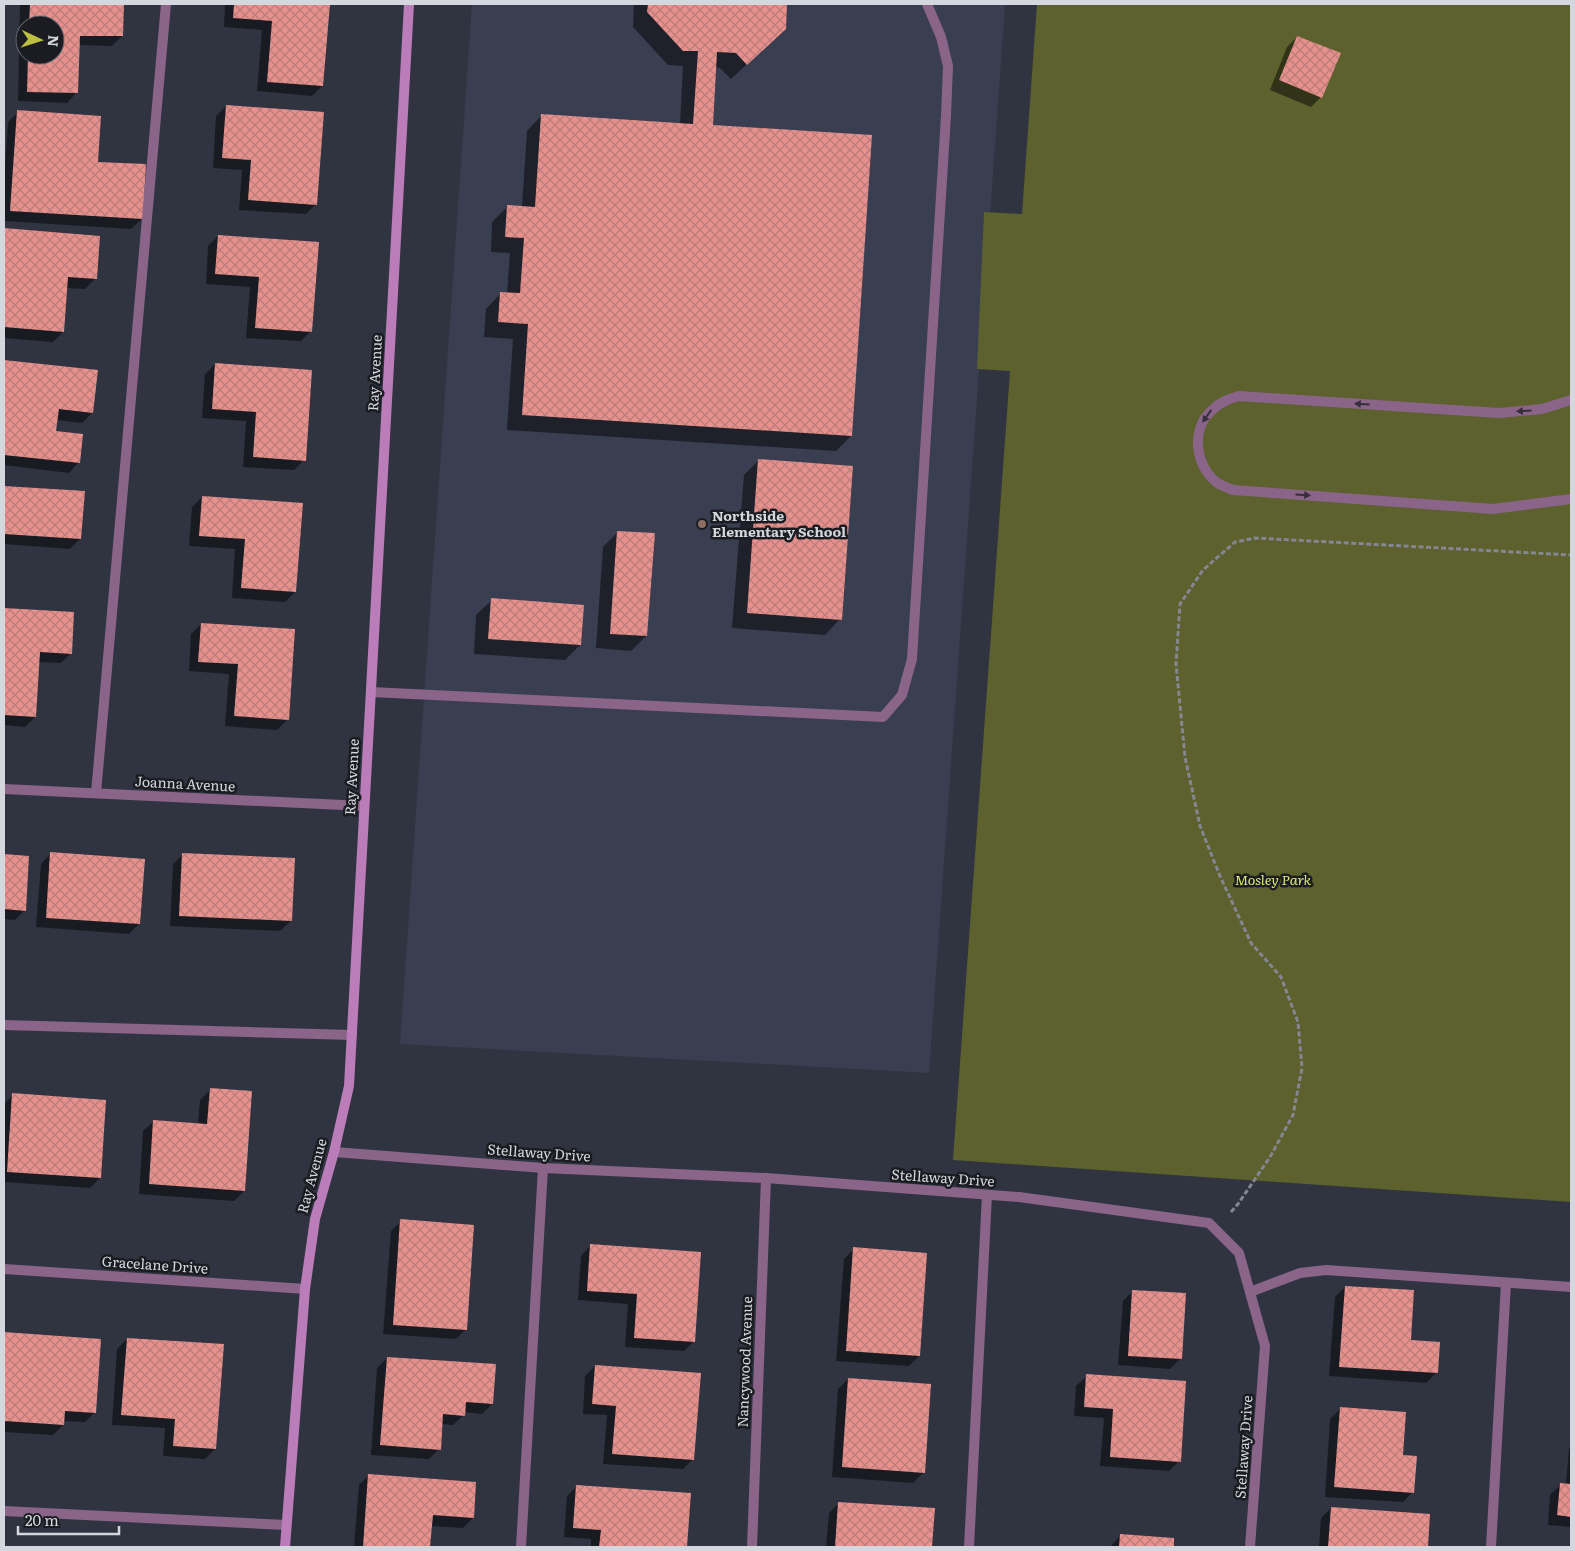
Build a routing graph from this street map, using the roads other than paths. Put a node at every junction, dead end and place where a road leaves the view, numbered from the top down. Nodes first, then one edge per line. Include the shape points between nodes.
1 (166, 4) edge
2 (409, 4) edge
3 (927, 4) edge
4 (1571, 400) edge
5 (1571, 498) edge
6 (370, 692) junction
7 (4, 789) edge
8 (96, 793) junction
9 (364, 806) junction
10 (4, 1025) edge
11 (352, 1035) junction
12 (334, 1152) junction
13 (543, 1168) junction
14 (766, 1178) junction
15 (987, 1195) junction
16 (4, 1269) edge
17 (1506, 1283) junction
18 (1571, 1287) edge
19 (305, 1289) junction
20 (1250, 1292) junction
21 (4, 1511) edge
22 (286, 1525) junction
23 (285, 1547) edge
24 (521, 1547) edge
25 (752, 1547) edge
26 (969, 1547) edge
27 (1250, 1547) edge
28 (1491, 1547) edge

1 - 8 street
2 - 6 street, Ray Avenue
3 - 6 street via 941,37 948,66 912,658 902,695 883,717
4 -> 5 street via 1542,409 1499,412 1239,396 1210,411 1201,425 1197,441 1199,457 1206,472 1233,490 1494,509
6 - 9 street, Ray Avenue
7 - 8 street, Joanna Avenue
8 - 9 street, Joanna Avenue
9 - 11 street, Ray Avenue
10 - 11 street
11 - 12 street, Ray Avenue via 348,1086
12 - 13 street, Stellaway Drive
12 - 19 street, Ray Avenue via 315,1219
13 - 14 street, Stellaway Drive
13 - 24 street
14 - 15 street, Stellaway Drive
14 - 25 street, Nancywood Avenue
15 - 20 street, Stellaway Drive via 1208,1223 1239,1252
15 - 26 street
16 - 19 street, Gracelane Drive
17 - 18 street
17 - 20 street via 1326,1270 1300,1273
17 - 28 street
19 - 22 street, Ray Avenue
20 - 27 street, Stellaway Drive via 1265,1346
21 - 22 street
22 - 23 street, Ray Avenue

